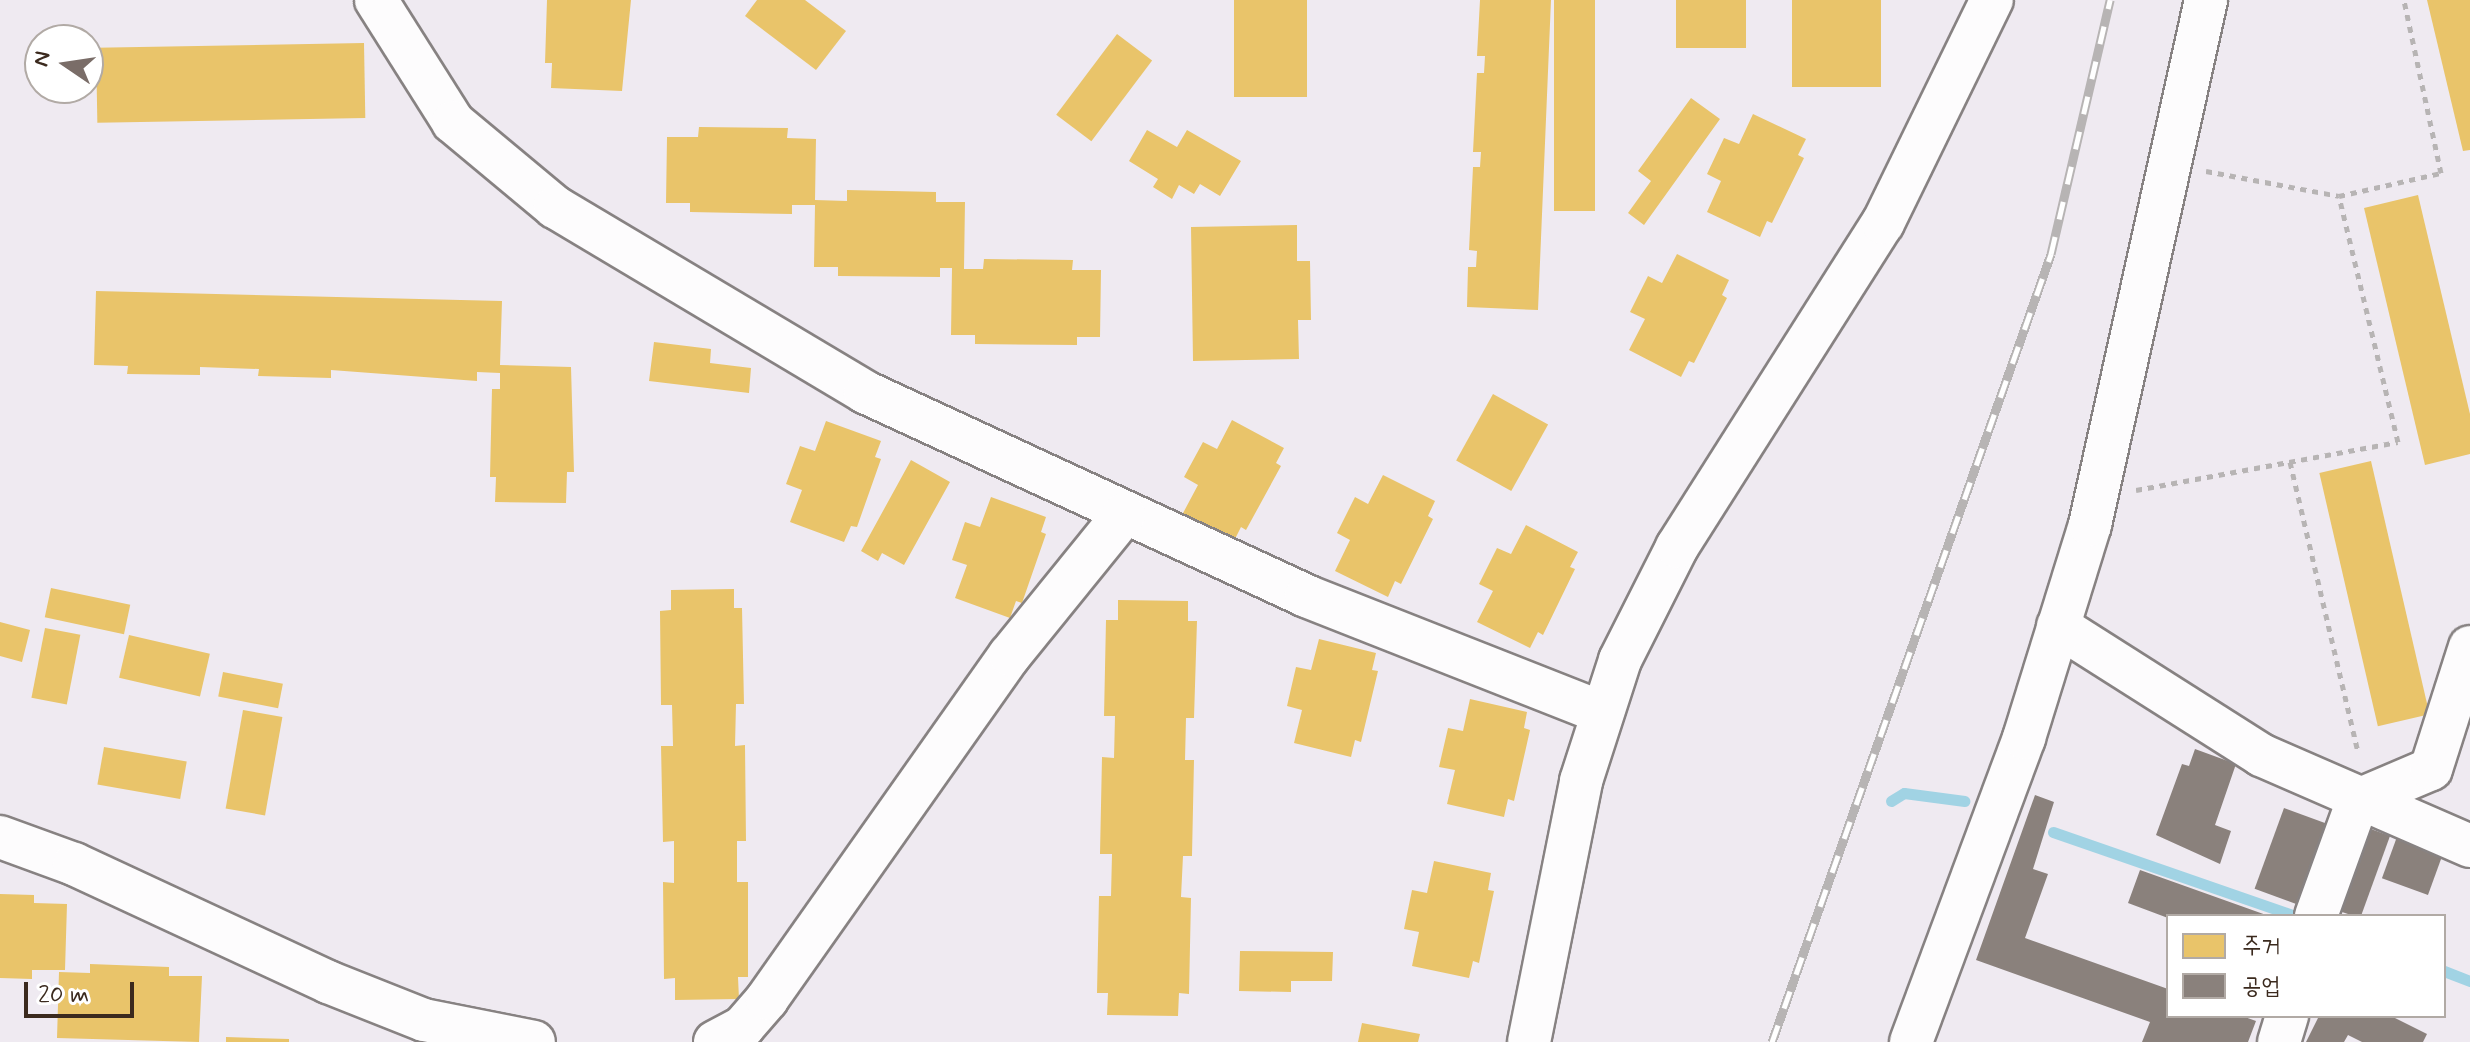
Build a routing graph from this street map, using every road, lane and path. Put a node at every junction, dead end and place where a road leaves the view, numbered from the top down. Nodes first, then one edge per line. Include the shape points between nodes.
1 (376, 0) edge
2 (1992, 0) edge
3 (2206, 0) edge
4 (2404, 0) edge
5 (2170, 164) junction
6 (2339, 196) junction
7 (2290, 462) junction
8 (2096, 497) junction
9 (1124, 514) junction
10 (2058, 626) junction
11 (2470, 647) edge
12 (1600, 712) junction
13 (2363, 797) junction
14 (0, 837) edge
15 (2470, 846) edge
16 (2317, 914) edge
17 (2286, 1018) edge
18 (534, 1042) edge
19 (715, 1042) edge
20 (1529, 1042) edge
21 (1911, 1042) edge
22 (2279, 1042) edge

1 - 9 street via 453,122 555,207 865,392
2 - 12 street via 1883,223 1677,547
3 - 5 street
4 - 6 path via 2441,173
5 - 6 path
5 - 8 street
6 - 7 path via 2398,442
7 - 8 path
7 - 13 path
8 - 10 street
9 - 12 street via 1306,596
9 - 19 street via 1010,655 767,999 743,1027
10 - 13 street via 2261,755
10 - 21 street via 2024,738
11 - 13 street via 2431,769
12 - 20 street via 1581,781
13 - 15 street
13 - 16 street
14 - 18 street via 74,864 328,982 424,1020
17 - 22 street

